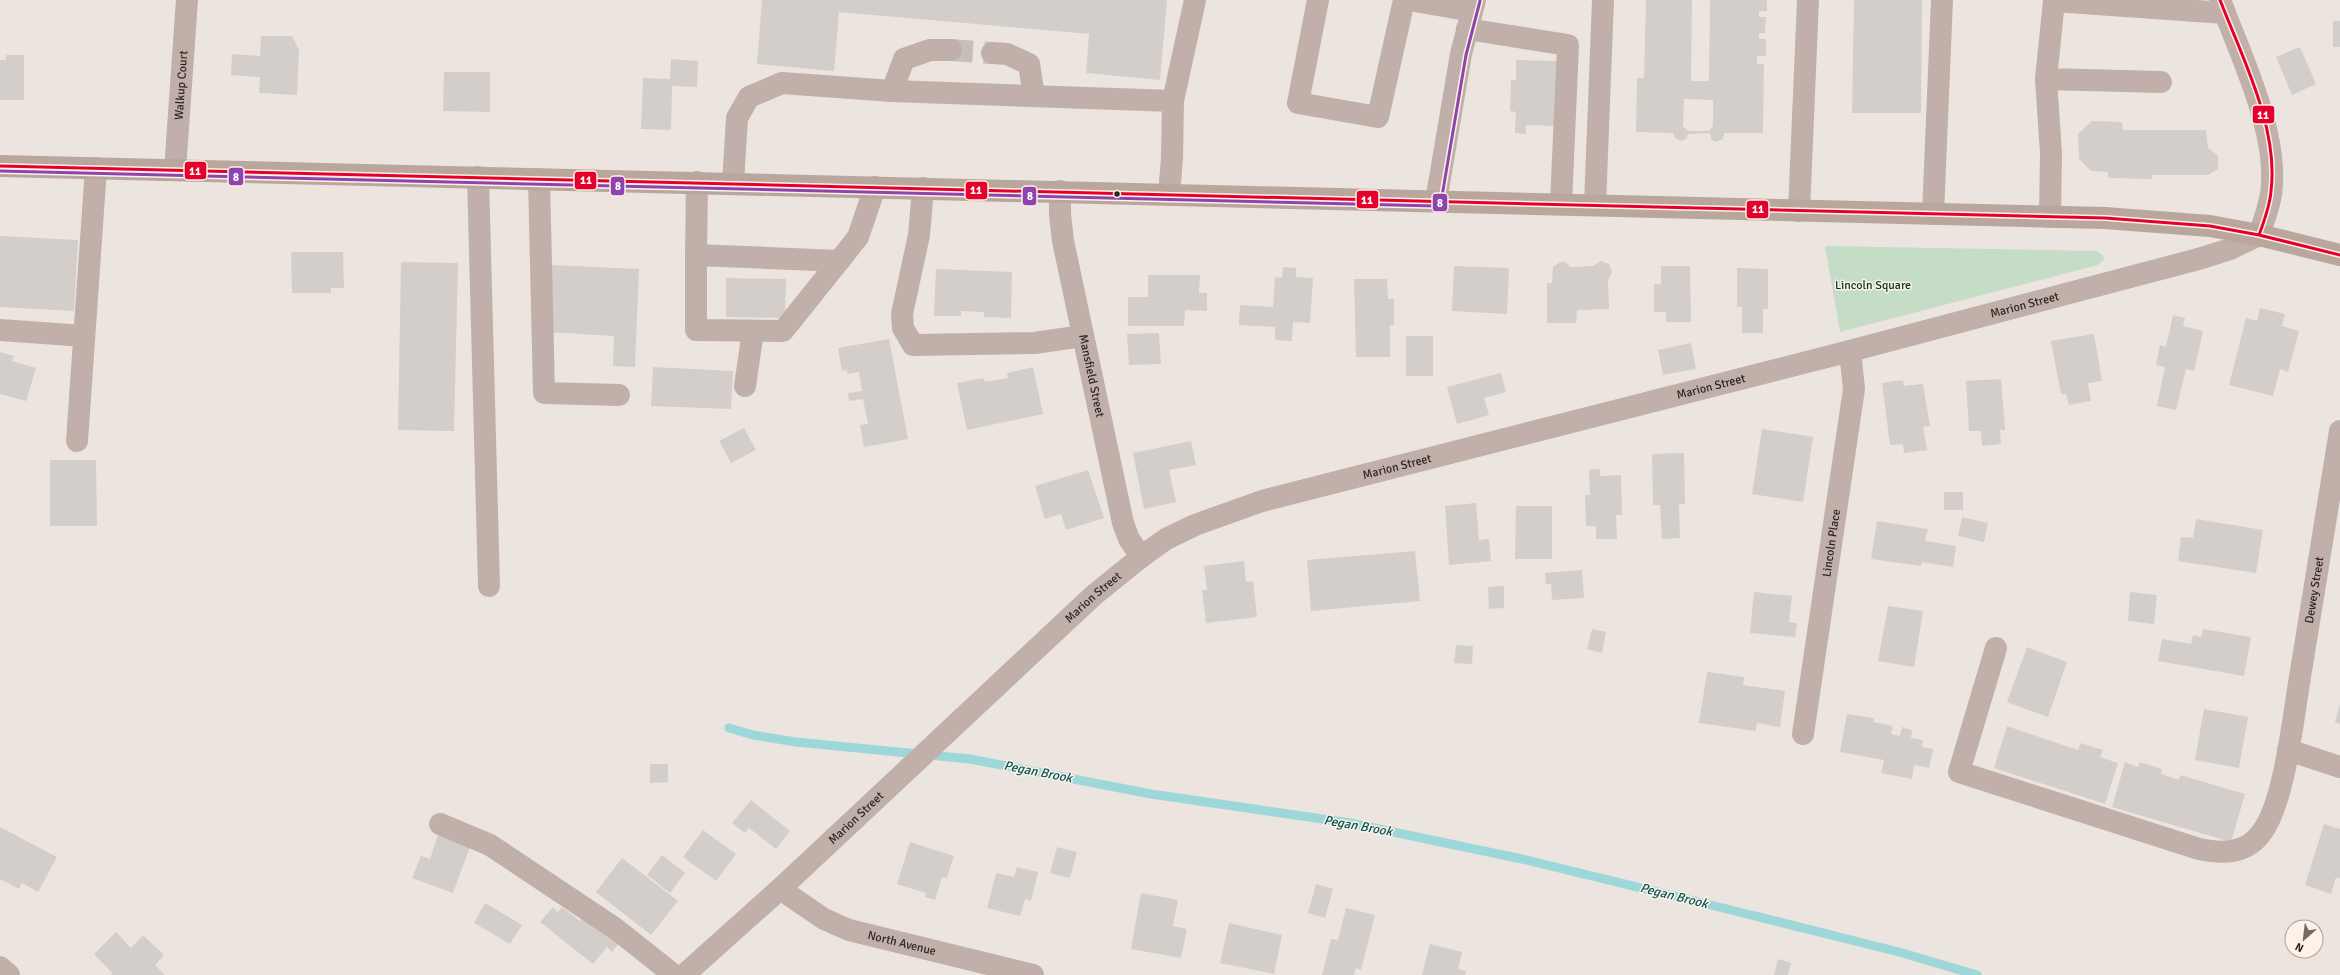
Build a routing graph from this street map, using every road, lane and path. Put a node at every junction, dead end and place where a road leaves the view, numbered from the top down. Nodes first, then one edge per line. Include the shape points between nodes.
1 (187, 0) edge
2 (1195, 0) edge
3 (1318, 0) edge
4 (1404, 0) edge
5 (1410, 0) edge
6 (1603, 0) edge
7 (1808, 0) edge
8 (1942, 0) edge
9 (2222, 7) edge
10 (1471, 13) edge
11 (951, 50) tunnel mouth
12 (992, 53) tunnel mouth
13 (2046, 79) junction
14 (2162, 82) dead end
15 (892, 91) junction
16 (1034, 96) junction
17 (1173, 101) junction
18 (0, 166) edge
19 (96, 168) junction
20 (175, 170) junction
21 (478, 177) junction
22 (539, 179) junction
23 (697, 182) junction
24 (733, 183) junction
25 (875, 186) junction
26 (924, 188) junction
27 (1060, 191) junction
28 (1169, 195) junction
29 (1436, 201) junction
30 (1561, 204) junction
31 (1595, 205) junction
32 (1799, 211) junction
33 (1933, 214) junction
34 (2050, 217) junction
35 (2258, 235) junction
36 (696, 255) junction
37 (2340, 255) edge
38 (839, 261) junction
39 (0, 330) edge
40 (753, 331) junction
41 (84, 336) junction
42 (1083, 336) junction
43 (1850, 351) junction
44 (745, 386) dead end
45 (619, 395) dead end
46 (2340, 431) edge
47 (77, 441) dead end
48 (2333, 524) edge
49 (1141, 557) junction
50 (489, 586) dead end
51 (1996, 648) dead end
52 (1803, 734) dead end
53 (2288, 750) junction
54 (2340, 767) edge
55 (440, 824) dead end
56 (780, 889) junction
57 (0, 967) edge
58 (9, 975) edge
59 (674, 975) edge
60 (684, 975) edge
61 (1033, 975) edge

1 - 20 street, Walkup Court
2 - 17 street
3 - 4 street via 1298,103 1378,116
5 - 10 street
6 - 31 street
7 - 32 street
8 - 33 street
9 - 13 street via 2054,1
9 - 35 street via 2266,127 2272,153 2272,184 2268,209
10 - 29 street via 1449,115
10 - 30 street via 1568,45
11 - 15 street via 930,50 904,59
12 - 16 street via 1007,54 1029,64
13 - 14 street
13 - 34 street via 2051,153
15 - 16 street
15 - 24 street via 782,83 749,97 737,118
16 - 17 street
17 - 28 street
18 - 19 main road
19 - 20 main road
19 - 41 street
20 - 21 main road
21 - 22 main road
21 - 50 street
22 - 23 main road
22 - 45 street via 544,393
23 - 24 main road
23 - 36 street
24 - 25 main road
25 - 26 main road
25 - 38 street via 858,238
26 - 27 main road
26 - 42 street via 919,235 902,314 903,328 913,345 1034,343
27 - 28 main road
27 - 42 street, Mansfield Street via 1062,240
28 - 29 main road
29 - 30 main road
30 - 31 main road
31 - 32 main road
32 - 33 main road
33 - 34 main road
34 - 35 main road via 2210,226
35 - 37 main road
35 - 43 street, Marion Street via 2230,249 2202,258
36 - 38 street
36 - 40 street via 696,330
38 - 40 street via 784,331
39 - 41 street
40 - 44 street
41 - 47 street
42 - 49 street, Mansfield Street via 1123,523 1129,540
43 - 49 street, Marion Street via 1302,489 1195,525 1166,539
43 - 52 street, Lincoln Place via 1854,389
46 - 48 street, Dewey Street
48 - 53 street, Dewey Street
49 - 56 street, Marion Street via 1024,658
51 - 53 street, Dewey Street via 1959,772 2217,853 2236,851 2251,844 2262,832 2275,804
53 - 54 street
55 - 59 street via 490,845 616,929
56 - 60 street, Marion Street
56 - 61 street, North Avenue via 824,919 849,930
57 - 58 street

